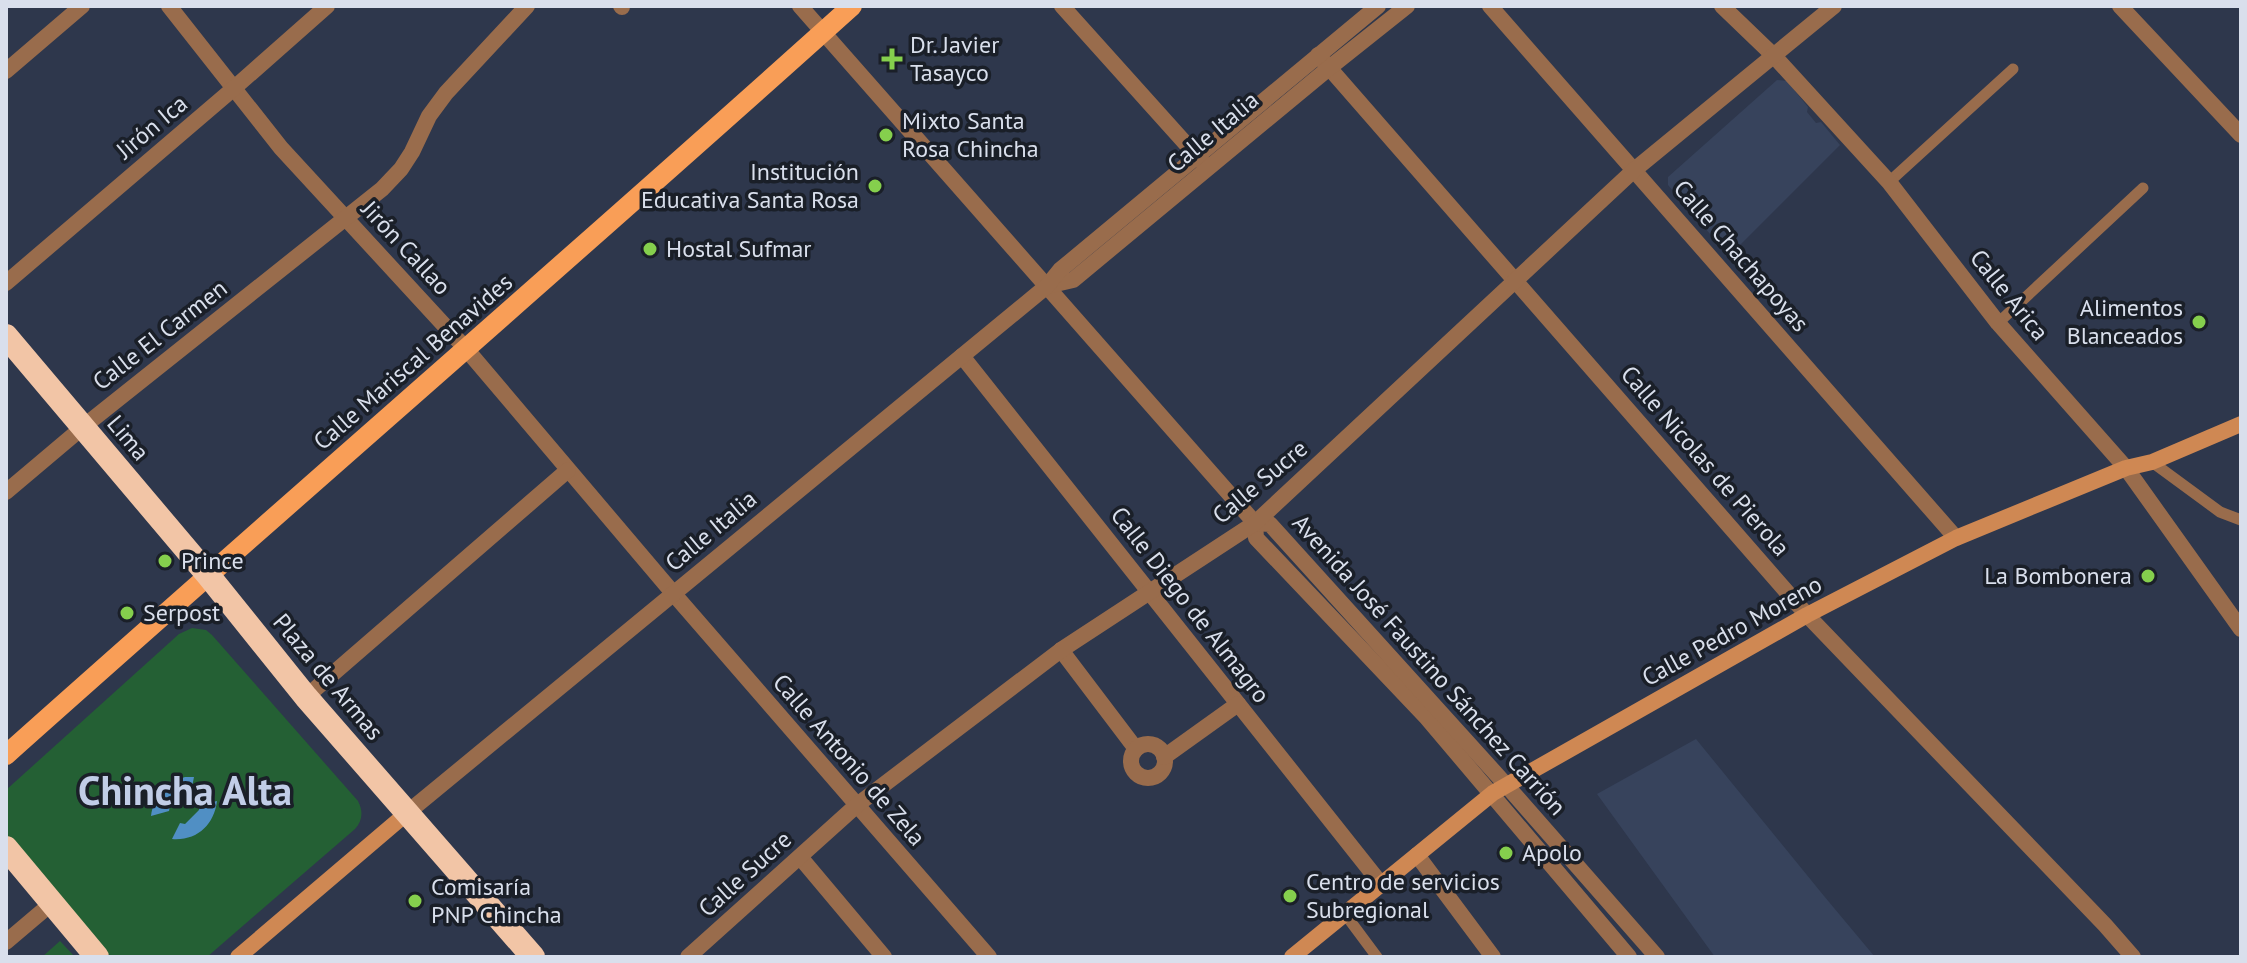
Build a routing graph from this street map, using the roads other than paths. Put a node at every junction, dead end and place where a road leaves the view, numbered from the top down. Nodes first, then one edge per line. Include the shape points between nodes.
1 (82, 6) edge
2 (169, 6) edge
3 (327, 6) edge
4 (527, 6) edge
5 (800, 6) edge
6 (852, 6) edge
7 (1062, 6) edge
8 (1378, 6) edge
9 (1407, 6) edge
10 (1490, 6) edge
11 (1722, 6) edge
12 (1834, 6) edge
13 (2120, 6) edge
14 (823, 32) junction
15 (1774, 56) junction
16 (1324, 62) junction
17 (2013, 69) dead end
18 (6, 71) edge
19 (233, 89) junction
20 (2239, 130) edge
21 (1202, 162) junction
22 (1633, 171) junction
23 (1889, 182) junction
24 (2143, 188) dead end
25 (346, 220) junction
26 (1514, 282) junction
27 (6, 283) edge
28 (1047, 286) junction
29 (1998, 323) junction
30 (6, 336) edge
31 (467, 350) junction
32 (962, 356) junction
33 (2241, 424) edge
34 (83, 427) junction
35 (2152, 462) junction
36 (2126, 468) junction
37 (568, 470) junction
38 (6, 492) edge
39 (2241, 520) edge
40 (1255, 523) junction
41 (1956, 538) junction
42 (208, 575) junction
43 (1150, 592) junction
44 (673, 593) junction
45 (1807, 615) junction
46 (2241, 629) edge
47 (1061, 650) junction
48 (306, 697) junction
49 (1238, 704) junction
50 (1136, 749) junction
51 (6, 755) edge
52 (1164, 757) junction
53 (1500, 790) junction
54 (857, 805) junction
55 (407, 813) junction
56 (6, 848) edge
57 (1417, 855) junction
58 (800, 857) junction
59 (1381, 884) junction
60 (52, 903) junction
61 (1345, 914) junction
62 (6, 942) edge
63 (97, 957) edge
64 (238, 957) edge
65 (533, 957) edge
66 (688, 957) edge
67 (884, 957) edge
68 (989, 957) edge
69 (1292, 957) edge
70 (1377, 957) edge
71 (1493, 957) edge
72 (1629, 957) edge
73 (1657, 957) edge
74 (2133, 957) edge

1 - 18 street
2 - 19 street, Jirón Callao
3 - 19 street, Jirón Ica
4 - 25 street, Calle El Carmen via 446,93 401,169
5 - 14 street, Avenida José Faustino Sánchez Carrión
6 - 14 main road, Calle Mariscal Benavides
7 - 21 street
8 - 16 street, Calle Italia
9 - 16 street, Calle Italia
10 - 22 street, Calle Chachapoyas
11 - 15 street, Calle Arica
12 - 15 street, Calle Sucre
13 - 20 street
14 - 28 street, Avenida José Faustino Sánchez Carrión
14 - 31 main road, Calle Mariscal Benavides
15 - 22 street, Calle Sucre
15 - 23 street, Calle Arica
16 - 21 street, Calle Italia
16 - 26 street, Calle Nicolas de Pierola
17 - 23 lane
19 - 25 street, Jirón Callao
19 - 27 street, Jirón Ica
21 - 28 street, Calle Italia via 1060,270
22 - 26 street, Calle Sucre
22 - 41 street, Calle Chachapoyas
23 - 29 street, Calle Arica
24 - 29 lane
25 - 31 street, Jirón Callao
25 - 34 street, Calle El Carmen
26 - 40 street, Calle Sucre
26 - 45 street, Calle Nicolas de Pierola
28 - 32 street, Calle Italia
28 - 40 street, Avenida José Faustino Sánchez Carrión
29 - 36 street, Calle Arica
30 - 34 highway, Lima
31 - 37 street, Jirón Callao
31 - 42 main road, Calle Mariscal Benavides
32 - 43 street, Calle Diego de Almagro
32 - 44 street, Calle Italia
33 - 35 main road, Calle Pedro Moreno
34 - 38 street, Calle El Carmen
34 - 42 highway, Lima
35 - 36 main road, Calle Pedro Moreno
35 - 39 lane via 2220,512
36 - 41 main road, Calle Pedro Moreno
36 - 46 street, Calle Arica
37 - 44 street, Jirón Callao
37 - 48 street
40 - 43 street, Calle Sucre
40 - 53 street, Avenida José Faustino Sánchez Carrión via 1256,538
41 - 45 main road, Calle Pedro Moreno
42 - 48 highway, Plaza de Armas
42 - 51 main road, Calle Mariscal Benavides
43 - 47 street, Calle Sucre
43 - 49 street, Calle Diego de Almagro
44 - 54 street, Calle Antonio de Zela
44 - 55 street, Calle Italia
45 - 53 main road, Calle Pedro Moreno
45 - 74 street, Calle Nicolas de Pierola
47 - 50 street
47 - 54 street, Calle Sucre
48 - 55 highway, Plaza de Armas
49 - 52 street
49 - 59 street, Calle Diego de Almagro
50 - 52 street via 1156,746
50 - 52 street via 1131,763 1139,776 1155,777
53 - 57 main road, Calle Pedro Moreno
53 - 72 street, Avenida José Faustino Sánchez Carrión
53 - 73 street, Avenida José Faustino Sánchez Carrión
54 - 58 street, Calle Sucre
54 - 68 street, Calle Antonio de Zela
55 - 64 main road
55 - 65 highway, Plaza de Armas
56 - 60 highway
57 - 59 main road, Calle Pedro Moreno
57 - 71 street
58 - 66 street, Calle Sucre
58 - 67 street
59 - 61 main road, Calle Pedro Moreno
60 - 62 street
60 - 63 highway
61 - 69 main road, Calle Pedro Moreno
61 - 70 lane

